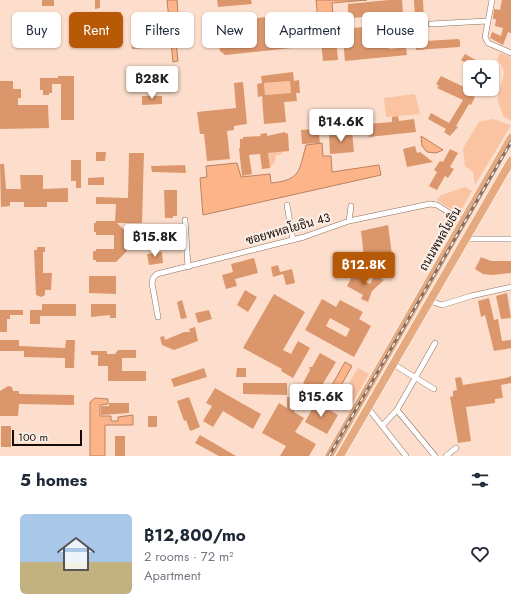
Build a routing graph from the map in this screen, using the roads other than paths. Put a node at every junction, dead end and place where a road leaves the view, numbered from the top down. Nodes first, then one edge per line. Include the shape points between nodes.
1 (492, 0) edge
2 (487, 21) junction
3 (431, 24) dead end
4 (511, 53) edge
5 (511, 138) edge
6 (511, 161) edge
7 (287, 205) dead end
8 (351, 206) dead end
9 (185, 220) dead end
10 (349, 221) junction
11 (464, 222) junction
12 (466, 239) junction
13 (511, 239) edge
14 (293, 240) junction
15 (188, 267) junction
16 (437, 268) junction
17 (446, 273) junction
18 (511, 288) edge
19 (430, 300) junction
20 (158, 317) dead end
21 (435, 343) dead end
22 (393, 364) junction
23 (415, 378) junction
24 (434, 389) dead end
25 (368, 408) junction
26 (397, 410) junction
27 (382, 426) junction
28 (456, 448) dead end
29 (329, 456) edge
30 (340, 456) edge
31 (406, 456) edge
32 (435, 456) edge
33 (446, 456) edge

1 - 2 street
2 - 3 street
2 - 4 street via 485,37 488,43
5 - 11 main road, ถนนพหลโยธิน
6 - 12 main road, ถนนพหลโยธิน
7 - 14 street
8 - 10 street
9 - 15 street
10 - 11 street, ซอยพหลโยธิน 43 via 434,204
10 - 14 street, ซอยพหลโยธิน 43
11 - 16 main road, ถนนพหลโยธิน
12 - 13 street
12 - 17 main road, ถนนพหลโยธิน
14 - 15 street, ซอยพหลโยธิน 43
15 - 20 street, ซอยพหลโยธิน 43 via 157,274 153,278
16 - 17 main road
16 - 29 main road, ถนนพหลโยธิน
17 - 19 main road, ถนนพหลโยธิน
18 - 19 street via 442,305
19 - 22 main road, ถนนพหลโยธิน
21 - 23 street
22 - 23 street
22 - 25 main road, ถนนพหลโยธิน
23 - 24 street
23 - 26 street
25 - 27 street
25 - 30 main road, ถนนพหลโยธิน
26 - 27 street
26 - 32 street
27 - 31 street
28 - 33 street

